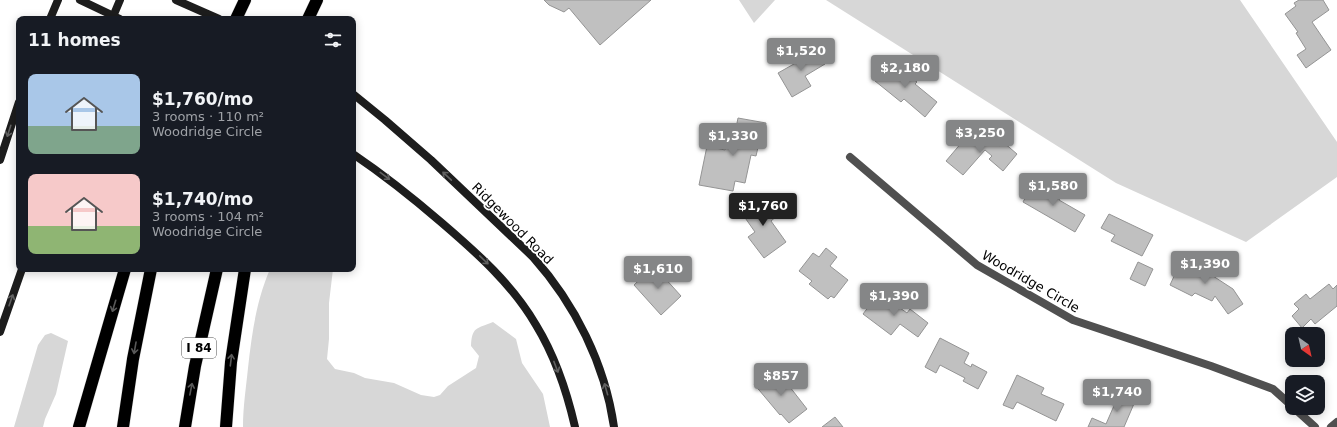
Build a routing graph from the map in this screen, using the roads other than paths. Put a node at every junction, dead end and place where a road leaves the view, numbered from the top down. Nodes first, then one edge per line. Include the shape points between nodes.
1 (58, 0) edge
2 (80, 0) edge
3 (120, 0) edge
4 (176, 0) edge
5 (245, 0) edge
6 (317, 0) edge
7 (51, 16) edge
8 (111, 16) edge
9 (116, 16) edge
10 (212, 16) edge
11 (237, 16) edge
12 (309, 16) edge
13 (356, 96) edge
14 (16, 111) edge
15 (356, 156) edge
16 (850, 157) dead end
17 (0, 160) edge
18 (21, 272) edge
19 (124, 272) edge
20 (150, 272) edge
21 (216, 272) edge
22 (245, 272) edge
23 (0, 332) edge
24 (1285, 400) edge
25 (1302, 415) edge
26 (1337, 422) edge
27 (79, 427) edge
28 (123, 427) edge
29 (184, 427) edge
30 (226, 427) edge
31 (574, 427) edge
32 (614, 427) edge
33 (1315, 427) edge
34 (1331, 427) edge

1 - 7 main road
2 - 8 main road
3 - 9 main road
4 - 10 main road
5 - 11 highway
6 - 12 highway
32 -> 13 main road, Ridgewood Road via 606,388 592,351 580,324 546,272 431,160
14 -> 17 main road
15 -> 31 main road via 398,186 459,237 514,293 548,347 562,381
16 - 24 street, Woodridge Circle via 977,265 1073,320 1273,389
23 -> 18 main road
19 -> 27 highway
20 -> 28 highway
29 -> 21 highway, I 84
30 -> 22 highway via 230,362
25 - 33 street, Woodridge Circle
26 - 34 street

